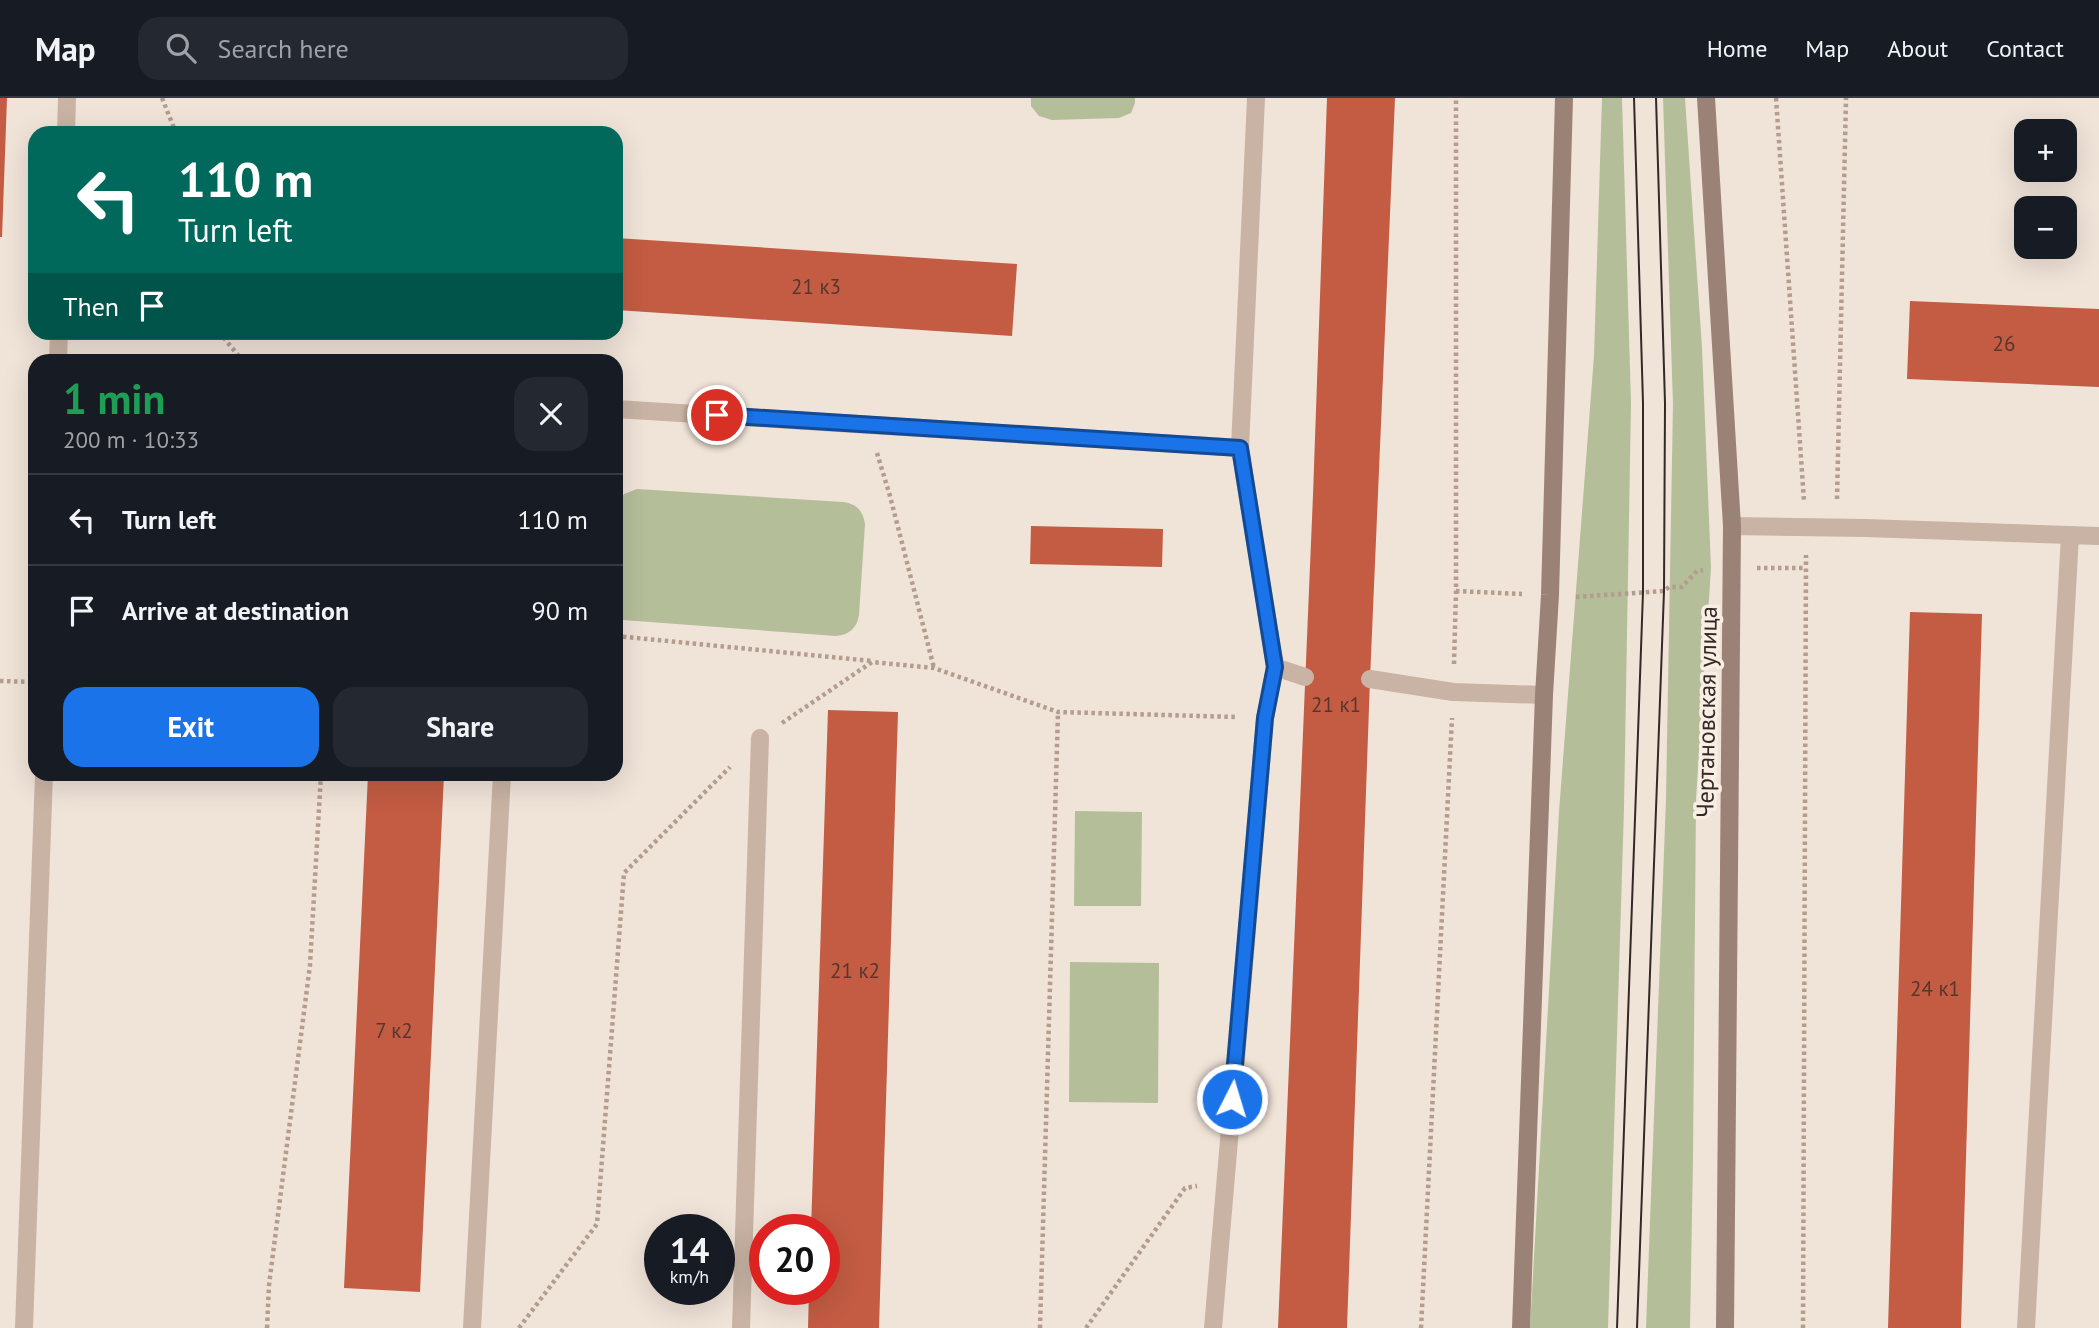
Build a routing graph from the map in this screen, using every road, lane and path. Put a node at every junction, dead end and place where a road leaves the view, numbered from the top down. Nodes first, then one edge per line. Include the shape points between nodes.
1 (67, 98) edge
2 (162, 98) edge
3 (1256, 98) edge
4 (1563, 98) edge
5 (1706, 98) edge
6 (1776, 98) edge
7 (1846, 98) edge
8 (66, 126) edge
9 (173, 126) edge
10 (226, 340) edge
11 (237, 354) edge
12 (623, 409) edge
13 (867, 425) junction
14 (1240, 448) junction
15 (1732, 526) junction
16 (1806, 527) junction
17 (1837, 528) junction
18 (2070, 535) junction
19 (2099, 536) edge
20 (1711, 568) dead end
21 (1455, 591) dead end
22 (1550, 595) junction
23 (623, 637) edge
24 (873, 662) junction
25 (1275, 667) junction
26 (934, 668) junction
27 (1306, 677) dead end
28 (1370, 679) dead end
29 (0, 681) edge
30 (28, 682) edge
31 (1544, 695) junction
32 (1058, 712) junction
33 (1265, 718) junction
34 (760, 738) junction
35 (44, 781) edge
36 (321, 781) edge
37 (502, 781) edge
38 (1225, 1181) junction
39 (24, 1328) edge
40 (267, 1328) edge
41 (472, 1328) edge
42 (519, 1328) edge
43 (741, 1328) edge
44 (1040, 1328) edge
45 (1086, 1328) edge
46 (1213, 1328) edge
47 (1521, 1328) edge
48 (1725, 1328) edge
49 (1803, 1328) edge
50 (2026, 1328) edge

1 - 8 lane
2 - 9 path
3 - 14 lane
4 - 22 main road
5 - 15 main road, Чертановская улица
6 - 16 path
7 - 17 path
10 - 11 path
12 - 13 lane
13 - 14 lane
13 - 26 path
14 - 25 lane
15 - 16 lane
15 - 48 main road, Чертановская улица
16 - 17 lane
16 - 49 path
17 - 18 lane
18 - 19 lane
18 - 50 lane
20 - 22 path via 1698,571 1682,587 1664,591
21 - 22 path
22 - 31 main road
23 - 24 path
24 - 26 path
24 - 34 path
25 - 27 lane
25 - 33 lane
26 - 32 path
28 - 31 lane via 1453,692
29 - 30 path
31 - 47 main road
32 - 33 path
32 - 44 path
33 - 38 lane
34 - 42 path via 624,873 597,1224
34 - 43 lane
35 - 39 lane
36 - 40 path via 310,965
37 - 41 lane
38 - 45 path via 1185,1188
38 - 46 lane

